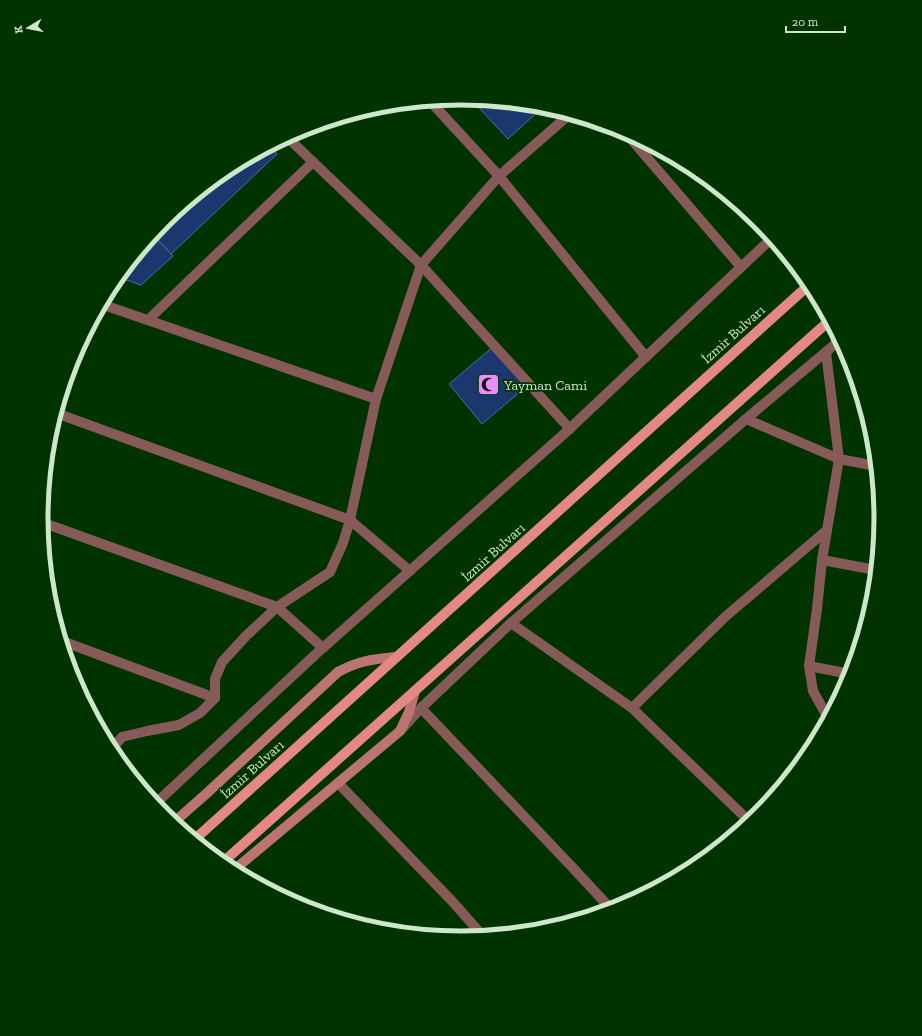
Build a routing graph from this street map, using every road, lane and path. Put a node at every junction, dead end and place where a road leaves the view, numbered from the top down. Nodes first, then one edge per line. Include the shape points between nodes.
1 (435, 106) edge
2 (565, 118) edge
3 (292, 141) edge
4 (635, 144) edge
5 (313, 162) junction
6 (499, 176) junction
7 (768, 242) edge
8 (421, 265) junction
9 (741, 267) junction
10 (804, 289) edge
11 (106, 306) edge
12 (148, 320) junction
13 (825, 324) edge
14 (835, 344) edge
15 (826, 352) junction
16 (646, 357) junction
17 (376, 399) junction
18 (61, 415) edge
19 (746, 418) junction
20 (570, 428) junction
21 (839, 459) junction
22 (870, 465) edge
23 (350, 520) junction
24 (48, 525) edge
25 (827, 530) junction
26 (822, 560) junction
27 (870, 569) edge
28 (410, 571) junction
29 (277, 607) junction
30 (511, 624) junction
31 (68, 643) edge
32 (323, 648) junction
33 (396, 657) junction
34 (809, 666) junction
35 (844, 673) edge
36 (415, 691) junction
37 (215, 698) junction
38 (421, 708) junction
39 (632, 708) junction
40 (825, 713) edge
41 (400, 731) junction
42 (116, 744) edge
43 (338, 783) junction
44 (159, 800) edge
45 (745, 817) edge
46 (178, 819) edge
47 (198, 836) edge
48 (228, 858) edge
49 (239, 866) edge
50 (607, 904) edge
51 (478, 930) edge

1 - 6 street
2 - 6 street
3 - 5 street
4 - 9 street
5 - 8 street
5 - 12 street
6 - 8 street
6 - 16 street
7 - 9 street
8 - 17 street
8 - 20 street
9 - 16 street
10 - 33 main road, İzmir Bulvarı
11 - 12 street
12 - 17 street
13 - 36 main road
14 - 15 street
15 - 19 street
15 - 21 street
16 - 20 street
17 - 23 street
18 - 23 street
19 - 21 street
19 - 30 street
20 - 28 street
21 - 22 street
21 - 25 street
23 - 28 street
23 - 29 street via 330,572
24 - 29 street
25 - 26 street
25 - 39 street via 725,617
26 - 27 street
26 - 34 street
28 - 32 street
29 - 32 street
29 - 37 street via 222,662 215,679
30 - 38 street
30 - 39 street
31 - 37 street
32 - 44 street
33 - 46 main road via 364,661 338,672
33 - 47 main road, İzmir Bulvarı
34 - 35 street
34 - 40 street via 813,691
36 - 41 main road
36 - 48 main road
37 - 42 street via 200,713 179,725 122,737
38 - 41 street
38 - 50 street
39 - 45 street
41 - 43 main road
43 - 49 main road
43 - 51 street

